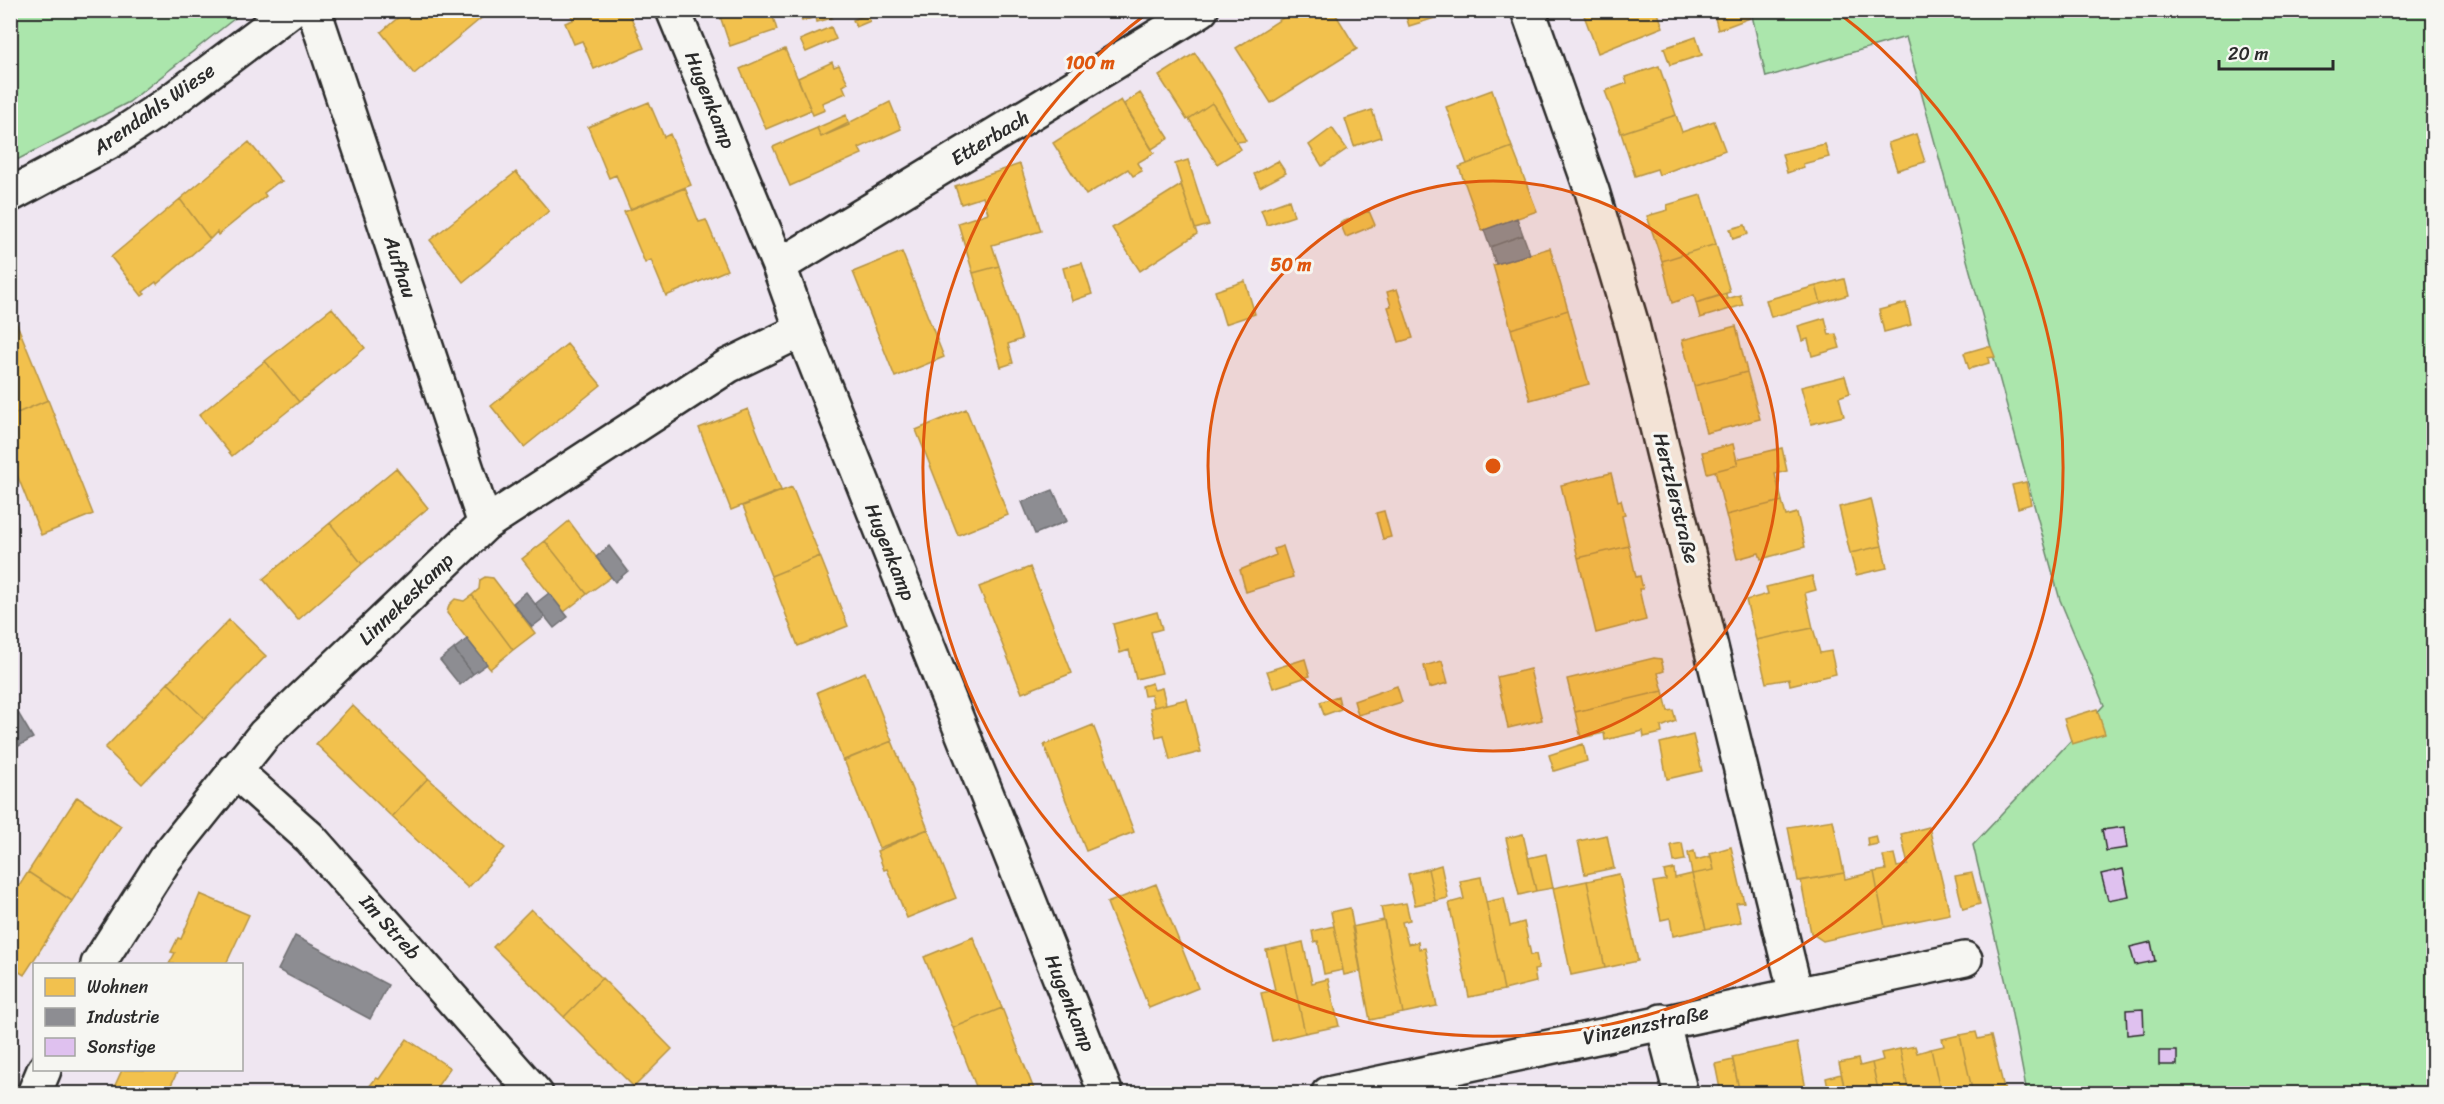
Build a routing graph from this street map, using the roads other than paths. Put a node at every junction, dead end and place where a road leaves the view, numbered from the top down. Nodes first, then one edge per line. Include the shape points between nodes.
1 (291, 10) edge
2 (314, 10) edge
3 (673, 10) edge
4 (1201, 10) edge
5 (1528, 10) edge
6 (10, 195) edge
7 (779, 266) junction
8 (802, 330) junction
9 (485, 524) junction
10 (234, 770) junction
11 (1965, 959) dead end
12 (99, 963) edge
13 (1796, 994) junction
14 (1662, 1022) junction
15 (44, 1071) edge
16 (34, 1094) edge
17 (536, 1094) edge
18 (1106, 1094) edge
19 (1328, 1094) edge
20 (1681, 1094) edge

1 - 6 street, Arendahls Wiese via 167,104 111,141
2 - 9 street, Aufhau
3 - 7 street, Hugenkamp
4 - 7 street, Etterbach
5 - 13 street, Hertzlerstraße via 1592,191 1632,326
7 - 8 street, Hugenkamp
8 - 9 street, Linnekeskamp via 728,366
8 - 18 street, Hugenkamp
9 - 10 street, Linnekeskamp via 264,735
10 - 12 street, Linnekeskamp via 165,859
10 - 17 street, Im Streb via 310,838
11 - 13 street, Vinzenzstraße
13 - 14 street, Vinzenzstraße
14 - 19 street, Vinzenzstraße
14 - 20 street
15 - 16 street

